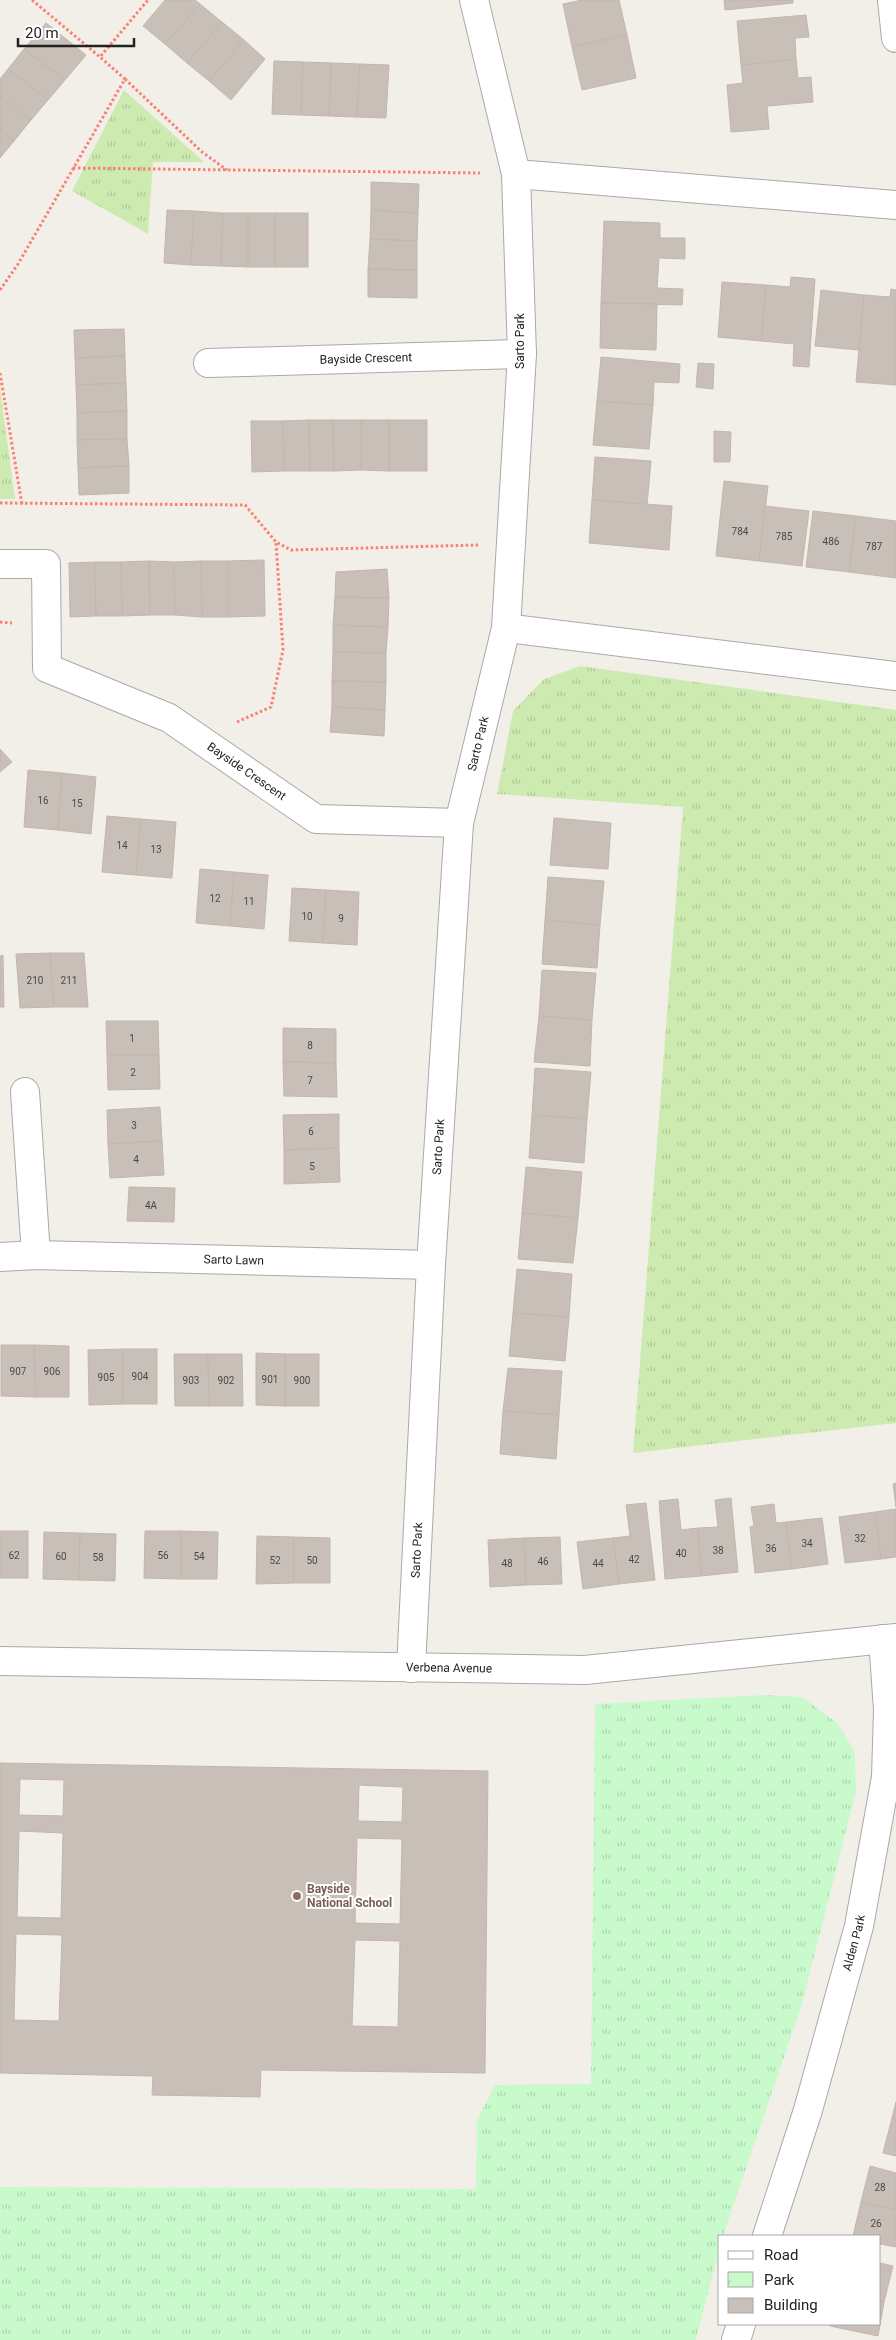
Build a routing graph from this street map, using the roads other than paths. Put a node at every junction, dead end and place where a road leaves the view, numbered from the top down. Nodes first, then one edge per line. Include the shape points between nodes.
1 (474, 0) edge
2 (892, 0) edge
3 (896, 38) edge
4 (516, 174) junction
5 (896, 205) edge
6 (522, 354) junction
7 (208, 363) dead end
8 (0, 564) edge
9 (506, 628) junction
10 (896, 676) edge
11 (459, 823) junction
12 (25, 1092) dead end
13 (36, 1255) junction
14 (0, 1257) edge
15 (431, 1265) junction
16 (890, 1638) edge
17 (0, 1661) edge
18 (411, 1668) junction
19 (767, 2235) edge
20 (741, 2325) edge
21 (736, 2340) edge

1 - 4 street, Sarto Park
2 - 3 street
4 - 5 street
4 - 6 street, Sarto Park
6 - 7 street, Bayside Crescent
6 - 9 street, Sarto Park
8 - 11 street, Bayside Crescent via 46,564 47,668 170,718 316,819
9 - 10 street
9 - 11 street, Sarto Park
11 - 15 street, Sarto Park
12 - 13 street
13 - 14 street, Sarto Lawn
13 - 15 street, Sarto Lawn
15 - 18 street, Sarto Park
16 - 18 street, Verbena Avenue via 585,1670
16 - 19 street, Alden Park via 886,1777 859,1926 808,2110
17 - 18 street, Verbena Avenue
20 - 21 street

